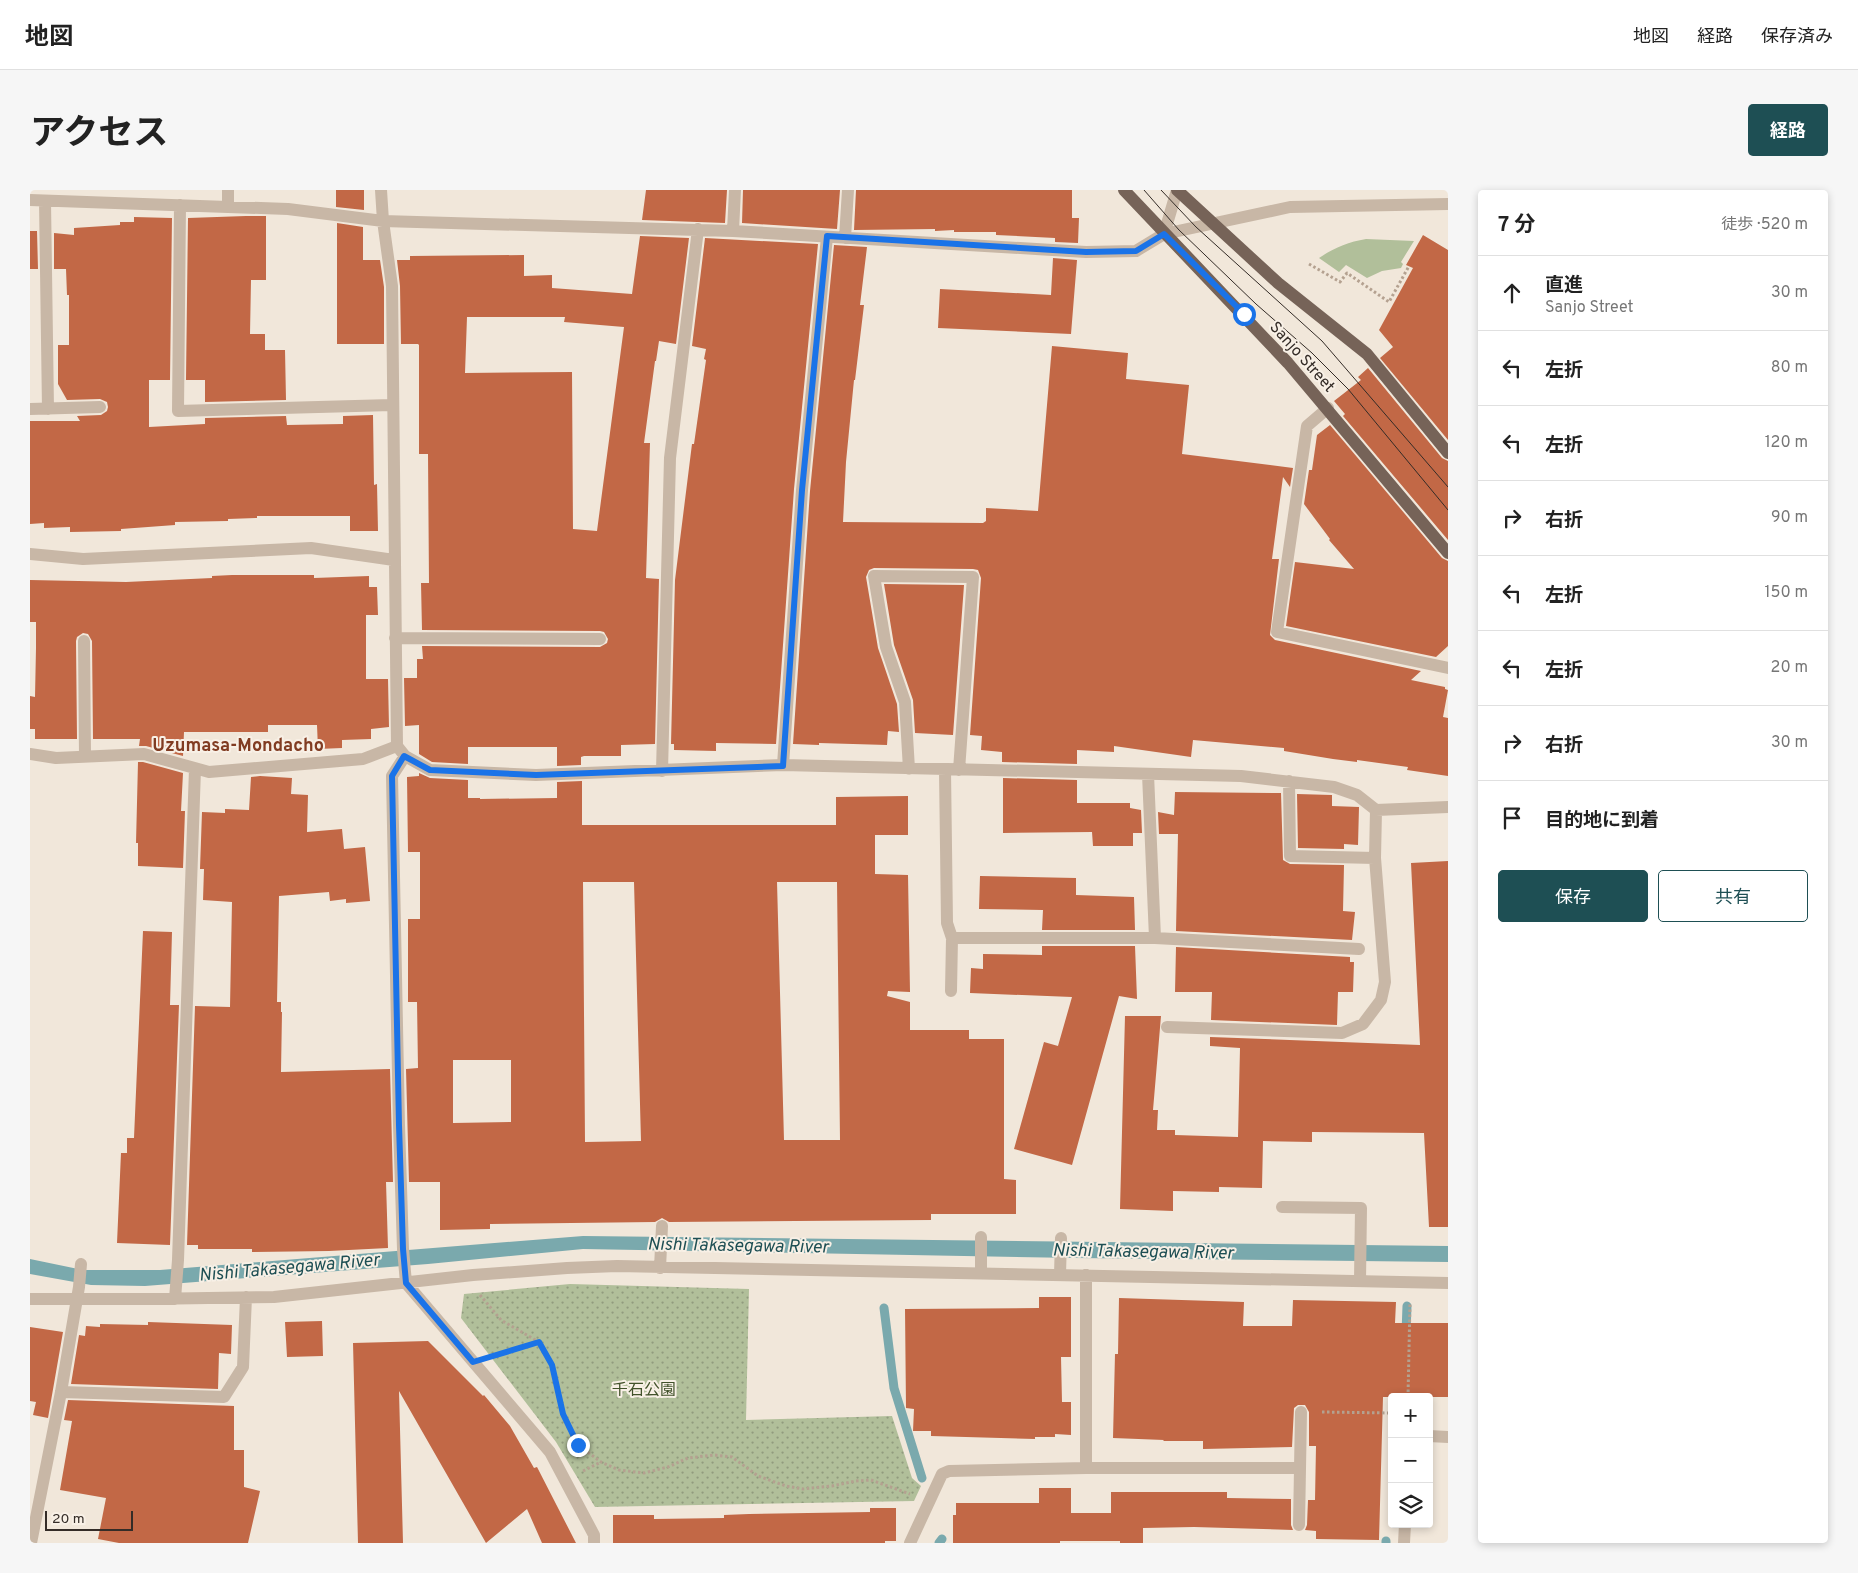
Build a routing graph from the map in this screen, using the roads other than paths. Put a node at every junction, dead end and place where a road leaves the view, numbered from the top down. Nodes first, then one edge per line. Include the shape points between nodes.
1 (228, 190) edge
2 (381, 190) edge
3 (734, 190) edge
4 (848, 190) edge
5 (1124, 190) edge
6 (1178, 190) edge
7 (30, 200) edge
8 (45, 201) junction
9 (1448, 204) edge
10 (180, 206) junction
11 (228, 207) junction
12 (383, 220) junction
13 (1212, 224) junction
14 (698, 229) junction
15 (733, 231) junction
16 (1164, 234) junction
17 (827, 236) junction
18 (845, 238) junction
19 (392, 405) junction
20 (100, 407) dead end
21 (1328, 408) junction
22 (30, 409) edge
23 (48, 409) junction
24 (1448, 453) edge
25 (1448, 553) edge
26 (30, 554) edge
27 (394, 560) junction
28 (395, 638) junction
29 (600, 639) dead end
30 (84, 641) dead end
31 (1448, 668) edge
32 (400, 751) junction
33 (30, 754) edge
34 (85, 757) junction
35 (783, 766) junction
36 (195, 769) junction
37 (909, 769) junction
38 (945, 770) junction
39 (959, 770) junction
40 (662, 771) junction
41 (1148, 774) junction
42 (1289, 782) junction
43 (1448, 807) edge
44 (1376, 810) junction
45 (1376, 858) junction
46 (952, 938) junction
47 (1155, 938) junction
48 (1359, 949) dead end
49 (951, 991) dead end
50 (1167, 1028) dead end
51 (1282, 1206) dead end
52 (662, 1226) dead end
53 (981, 1237) dead end
54 (1061, 1238) dead end
55 (660, 1263) junction
56 (81, 1264) dead end
57 (981, 1274) junction
58 (1060, 1275) junction
59 (1086, 1275) junction
60 (1360, 1281) junction
61 (406, 1283) junction
62 (1448, 1283) edge
63 (175, 1292) junction
64 (78, 1293) junction
65 (246, 1297) junction
66 (30, 1298) edge
67 (61, 1392) junction
68 (1301, 1412) road end
69 (1433, 1436) edge
70 (1448, 1437) edge
71 (1086, 1468) junction
72 (1300, 1468) junction
73 (1299, 1525) dead end
74 (1405, 1528) edge
75 (31, 1543) edge
76 (594, 1543) edge
77 (910, 1543) edge
78 (1404, 1543) edge

1 - 11 street
2 - 12 street
3 - 15 street
4 - 18 street
5 - 16 main road, Sanjo Street
6 - 13 main road
6 - 16 street
7 - 8 street
8 - 10 street
8 - 23 street
9 - 13 street via 1290,208
10 - 11 street
10 - 19 street via 178,411
11 - 12 street via 288,209
12 - 14 street
12 - 19 street via 392,286
13 - 16 street
13 - 24 main road via 1278,283 1367,354
14 - 15 street
14 - 40 street via 670,458
15 - 17 street
16 - 18 street via 1136,251 1086,252
16 - 21 main road, Sanjo Street via 1244,314
17 - 18 street
17 - 35 street via 802,490
19 - 27 street
20 - 23 street
21 - 25 main road, Sanjo Street
21 - 31 street via 1307,426 1277,632
22 - 23 street
26 - 27 street via 83,559 311,548
27 - 28 street
28 - 29 street
28 - 32 street
30 - 34 street
32 - 36 street via 363,759 209,772
32 - 40 street via 430,770 536,775
32 - 61 street via 392,776
33 - 34 street via 56,758
34 - 36 street via 144,754
35 - 37 street
35 - 40 street
36 - 63 street
37 - 38 street
37 - 39 street via 905,702 886,647 874,576 973,577
38 - 39 street
38 - 46 street via 948,923
39 - 41 street
41 - 42 street via 1241,776
41 - 47 street
42 - 44 street via 1334,787 1358,795
42 - 45 street via 1290,856
43 - 44 street
44 - 45 street
45 - 50 street via 1385,982 1381,1000 1363,1024 1342,1033
46 - 47 street
46 - 49 street
47 - 48 street
51 - 60 street via 1361,1208
52 - 55 street
53 - 57 street
54 - 58 street
55 - 57 street
55 - 61 street
56 - 64 street
57 - 58 street
58 - 59 street
59 - 60 street
59 - 71 street
60 - 62 street
61 - 65 street
61 - 76 street via 550,1452 594,1535
63 - 64 street
63 - 65 street
64 - 66 street
64 - 67 street
65 - 67 street via 243,1367 224,1397
67 - 75 street
68 - 72 street
69 - 70 street
71 - 72 street
71 - 77 street via 949,1471 942,1474
72 - 73 street
74 - 78 street

